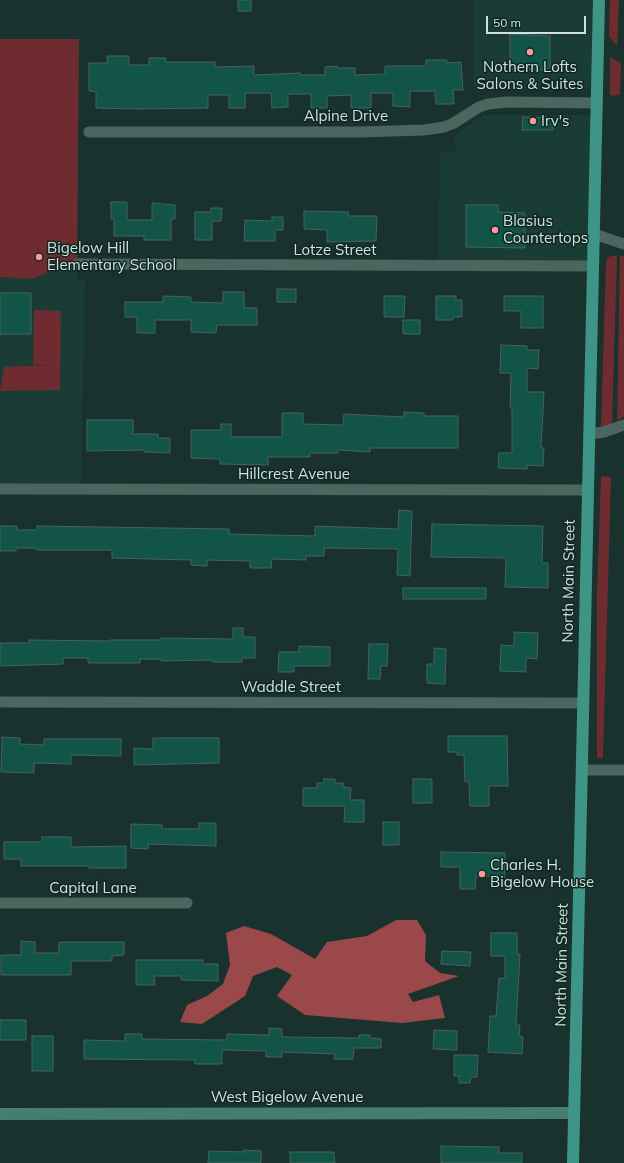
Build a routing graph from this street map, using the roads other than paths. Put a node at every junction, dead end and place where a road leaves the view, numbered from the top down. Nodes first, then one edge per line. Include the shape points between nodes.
1 (599, 0) edge
2 (597, 103) junction
3 (89, 132) dead end
4 (594, 234) junction
5 (624, 244) edge
6 (77, 264) dead end
7 (593, 266) junction
8 (624, 425) edge
9 (589, 434) junction
10 (0, 489) edge
11 (587, 490) junction
12 (0, 702) edge
13 (583, 703) junction
14 (582, 770) junction
15 (624, 770) edge
16 (0, 903) edge
17 (187, 903) dead end
18 (574, 1113) junction
19 (0, 1114) edge
20 (573, 1163) edge

1 - 2 main road, North Main Street
2 - 3 street, Alpine Drive via 488,104 454,123 424,130
2 - 4 main road, North Main Street
4 - 5 street
4 - 7 main road, North Main Street
6 - 7 street, Lotze Street
7 - 9 main road, North Main Street
8 - 9 street
9 - 11 main road, North Main Street
10 - 11 street, Hillcrest Avenue
11 - 13 main road, North Main Street
12 - 13 street, Waddle Street
13 - 14 main road, North Main Street
14 - 15 street
14 - 18 main road, North Main Street
16 - 17 street, Capital Lane
18 - 19 main road, West Bigelow Avenue
18 - 20 main road, North Main Street

